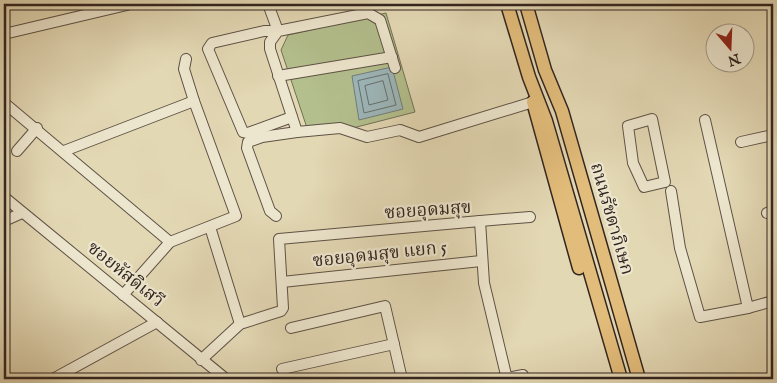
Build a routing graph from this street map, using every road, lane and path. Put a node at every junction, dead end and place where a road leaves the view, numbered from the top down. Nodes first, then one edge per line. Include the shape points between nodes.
1 (127, 4) edge
2 (140, 4) edge
3 (268, 4) edge
4 (507, 4) edge
5 (526, 4) edge
6 (278, 31) junction
7 (4, 34) edge
8 (392, 56) junction
9 (186, 59) dead end
10 (395, 68) dead end
11 (545, 70) junction
12 (278, 76) junction
13 (529, 77) junction
14 (194, 101) junction
15 (532, 102) junction
16 (8, 106) dead end
17 (292, 117) junction
18 (704, 120) dead end
19 (37, 128) junction
20 (297, 132) junction
21 (773, 135) edge
22 (741, 142) dead end
23 (17, 151) dead end
24 (64, 151) junction
25 (630, 164) joint
26 (671, 191) dead end
27 (4, 197) edge
28 (22, 213) junction
29 (276, 216) dead end
30 (530, 217) dead end
31 (480, 221) junction
32 (4, 222) edge
33 (210, 228) junction
34 (170, 242) junction
35 (481, 261) junction
36 (282, 282) junction
37 (123, 295) junction
38 (773, 301) edge
39 (748, 308) junction
40 (157, 322) junction
41 (240, 324) junction
42 (291, 328) dead end
43 (394, 344) junction
44 (201, 360) junction
45 (282, 369) dead end
46 (523, 375) dead end
47 (53, 379) edge
48 (226, 379) edge
49 (402, 379) edge
50 (504, 379) edge
51 (612, 379) edge
52 (621, 379) edge
53 (630, 379) edge
54 (639, 379) edge

1 - 2 street
1 - 7 street
3 - 6 street
4 - 13 main road, ถนนรัชดาภิเษก
5 - 11 main road, ถนนรัชดาภิเษก
6 - 8 street via 368,13 380,20
6 - 12 street via 270,42
6 - 17 street via 212,42 208,49 243,132
8 - 10 street
8 - 12 street
9 - 14 street via 184,69
11 - 53 main road, ถนนรัชดาภิเษก via 552,118
11 - 54 main road, ถนนรัชดาภิเษก via 562,111
12 - 17 street
13 - 15 main road, ถนนรัชดาภิเษก
13 - 52 main road, ถนนรัชดาภิเษก via 546,121
14 - 24 street
14 - 33 street via 236,213 233,218
15 - 20 street via 419,137 400,130 367,137 340,128
15 - 51 main road, ถนนรัชดาภิเษก
16 - 19 street
17 - 20 street
18 - 39 street
19 - 23 street
19 - 24 street
20 - 29 street via 262,136 248,142 247,148 270,211
21 - 22 street
24 - 34 street
25 - 25 street via 644,187 665,182 652,119 629,125
26 - 39 street via 680,248 700,317
27 - 28 street, ซอยหัสดิเสวี
28 - 32 street
28 - 37 street, ซอยหัสดิเสวี
30 - 31 street
31 - 35 street, ซอยอุดมสุข
31 - 36 street, ซอยอุดมสุข via 278,239
33 - 34 street
33 - 41 street
34 - 37 street
35 - 36 street, ซอยอุดมสุข แยก 5
35 - 50 street, ซอยอุดมสุข
36 - 41 street via 284,301 281,311
37 - 40 street, ซอยหัสดิเสวี
38 - 39 street
40 - 44 street, ซอยหัสดิเสวี
40 - 47 street
41 - 44 street
42 - 43 street via 383,306
43 - 45 street
43 - 49 street
44 - 48 street, ซอยหัสดิเสวี
46 - 50 street

